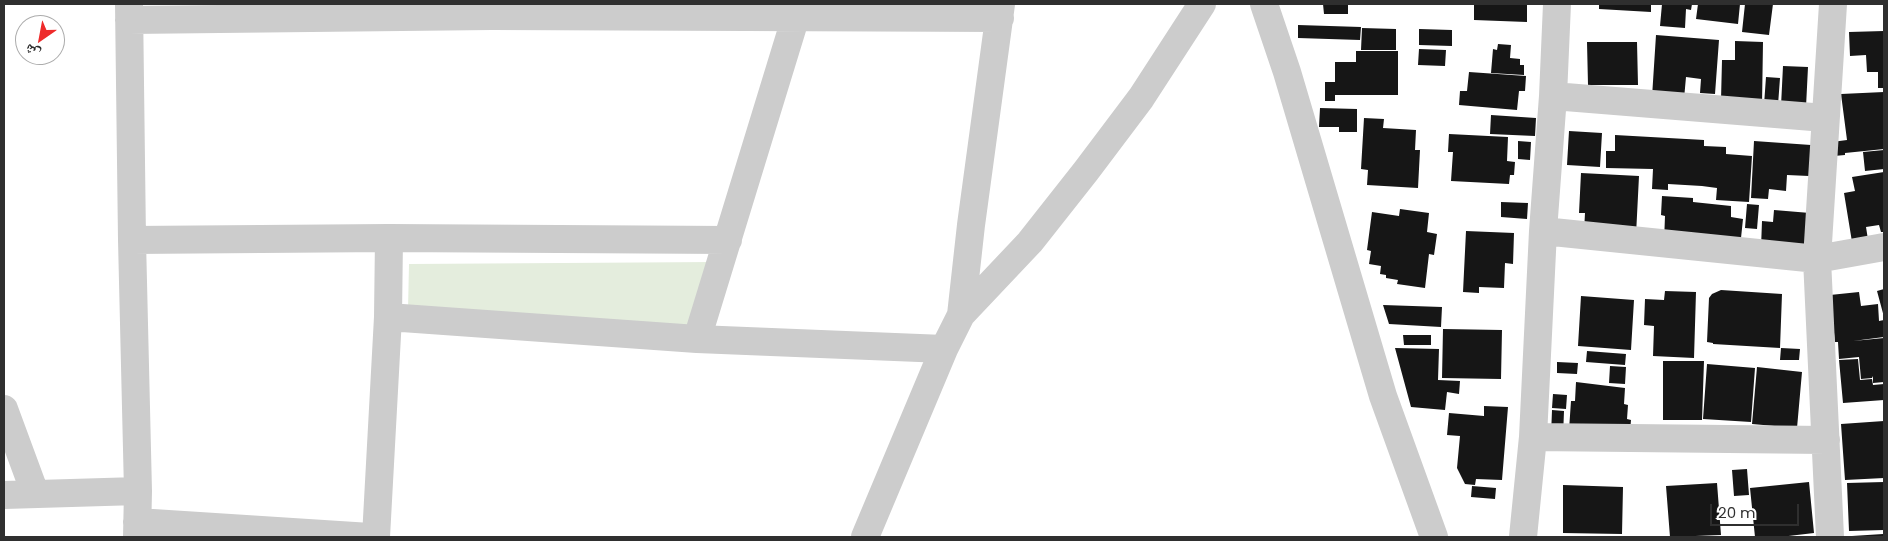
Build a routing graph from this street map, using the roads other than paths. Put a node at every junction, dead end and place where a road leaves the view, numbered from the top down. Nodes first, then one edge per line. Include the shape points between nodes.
1 (1202, 4) edge
2 (1264, 4) edge
3 (1558, 4) edge
4 (1833, 4) edge
5 (354, 10) edge
6 (492, 10) edge
7 (689, 10) edge
8 (1000, 11) edge
9 (129, 12) edge
10 (796, 16) junction
11 (1554, 96) junction
12 (1825, 118) junction
13 (1543, 231) junction
14 (389, 238) junction
15 (132, 240) junction
16 (728, 240) junction
17 (1884, 247) edge
18 (1817, 259) junction
19 (961, 315) junction
20 (388, 317) junction
21 (697, 338) junction
22 (944, 349) junction
23 (4, 409) edge
24 (1533, 437) junction
25 (1826, 440) junction
26 (138, 491) junction
27 (36, 493) junction
28 (4, 495) edge
29 (137, 530) edge
30 (370, 537) edge
31 (376, 537) edge
32 (865, 537) edge
33 (1434, 537) edge
34 (1523, 537) edge
35 (1830, 537) edge

1 - 19 street via 1141,98 1086,171 1030,242
2 - 33 street via 1383,396
3 - 11 street
4 - 12 street
5 - 6 street
5 - 9 street
6 - 7 street
7 - 10 street
8 - 10 street via 895,18
8 - 19 street
9 - 15 street
10 - 16 street
11 - 12 street
11 - 13 street
12 - 18 street
13 - 18 street
13 - 24 street
14 - 15 street
14 - 16 street
14 - 20 street
15 - 26 street
16 - 21 street
17 - 18 street
18 - 25 street
19 - 22 street
20 - 21 street
20 - 31 street
21 - 22 street
22 - 32 street
23 - 27 street
24 - 25 street
24 - 34 street
25 - 35 street
26 - 27 street
26 - 29 street
27 - 28 street
29 - 30 street

